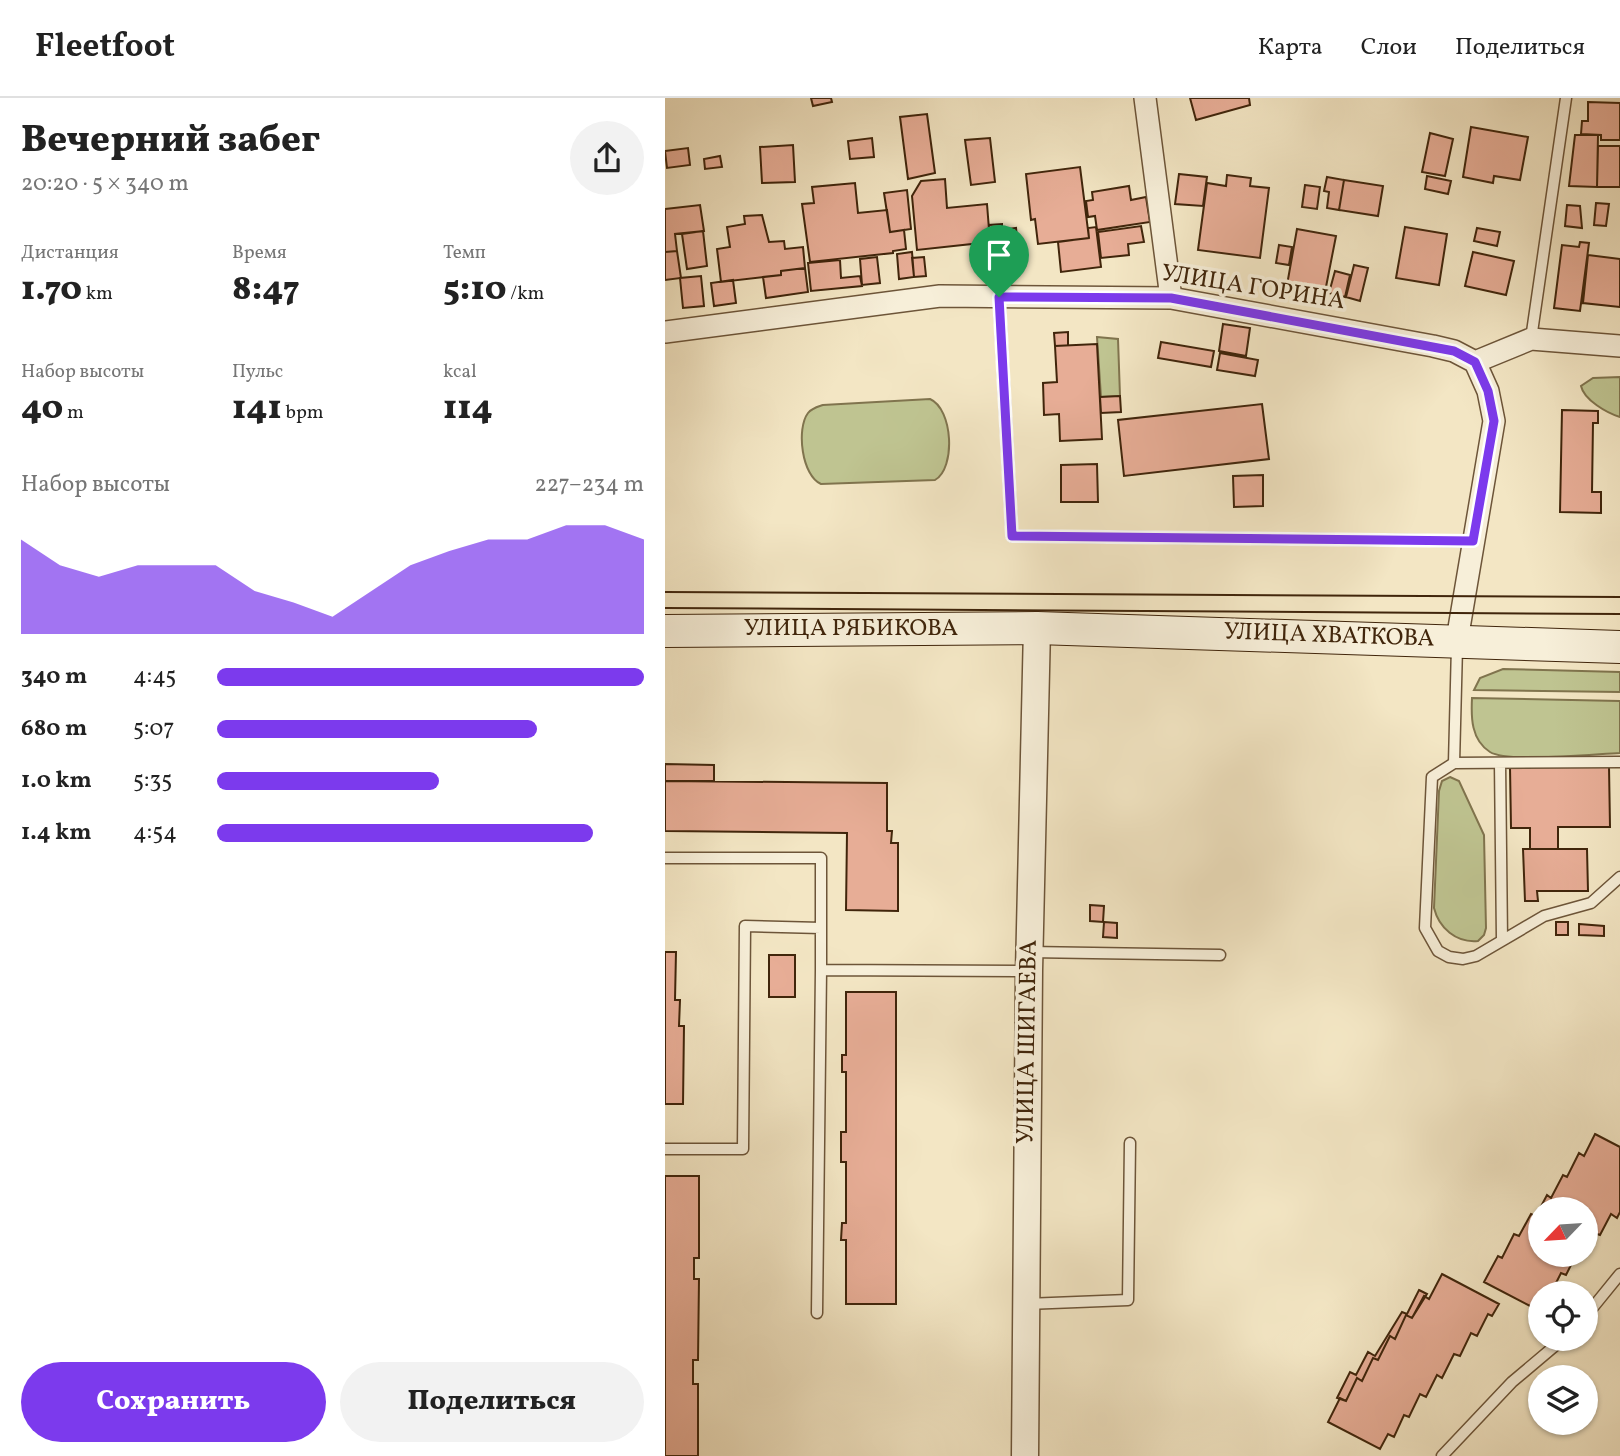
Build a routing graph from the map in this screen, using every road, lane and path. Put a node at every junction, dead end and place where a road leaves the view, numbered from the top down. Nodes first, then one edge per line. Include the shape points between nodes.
1 (1145, 98) edge
2 (1566, 98) edge
3 (999, 297) junction
4 (1171, 298) junction
5 (665, 332) edge
6 (1531, 340) junction
7 (1620, 346) edge
8 (1475, 362) junction
9 (1473, 541) junction
10 (1037, 628) junction
11 (665, 631) edge
12 (1457, 640) junction
13 (1620, 647) edge
14 (1500, 762) junction
15 (1620, 762) edge
16 (1454, 763) junction
17 (665, 858) edge
18 (1620, 877) edge
19 (821, 928) junction
20 (1502, 940) junction
21 (1220, 955) dead end
22 (1029, 961) junction
23 (821, 970) junction
24 (1130, 1143) dead end
25 (665, 1149) edge
26 (1620, 1274) edge
27 (1598, 1301) edge
28 (1026, 1304) junction
29 (817, 1313) dead end
30 (1549, 1351) edge
31 (1025, 1456) edge
32 (1442, 1456) edge

1 - 4 street
2 - 6 lane
3 - 4 street, УЛИЦА ГОРИНА
3 - 5 street, УЛИЦА ГОРИНА via 940,296
3 - 9 lane via 1012,536
4 - 8 street, УЛИЦА ГОРИНА via 1433,346
6 - 7 street
6 - 8 street
8 - 9 street via 1494,421
9 - 12 street
10 - 11 main road, УЛИЦА РЯБИКОВА
10 - 12 main road, УЛИЦА ХВАТКОВА
10 - 22 street, УЛИЦА ШИГАЕВА
12 - 13 main road, УЛИЦА ХВАТКОВА
12 - 16 lane
14 - 15 lane
14 - 16 lane
14 - 20 lane
16 - 20 lane via 1432,777 1425,928 1438,951 1449,957 1476,956
17 - 19 lane via 821,858
18 - 20 lane via 1591,903 1544,916
19 - 23 lane
19 - 25 lane via 745,926 743,1149
21 - 22 lane
22 - 23 lane
22 - 28 street, УЛИЦА ШИГАЕВА
23 - 29 lane
24 - 28 lane via 1128,1300
26 - 27 lane
28 - 31 street, УЛИЦА ШИГАЕВА
30 - 32 lane via 1512,1382

